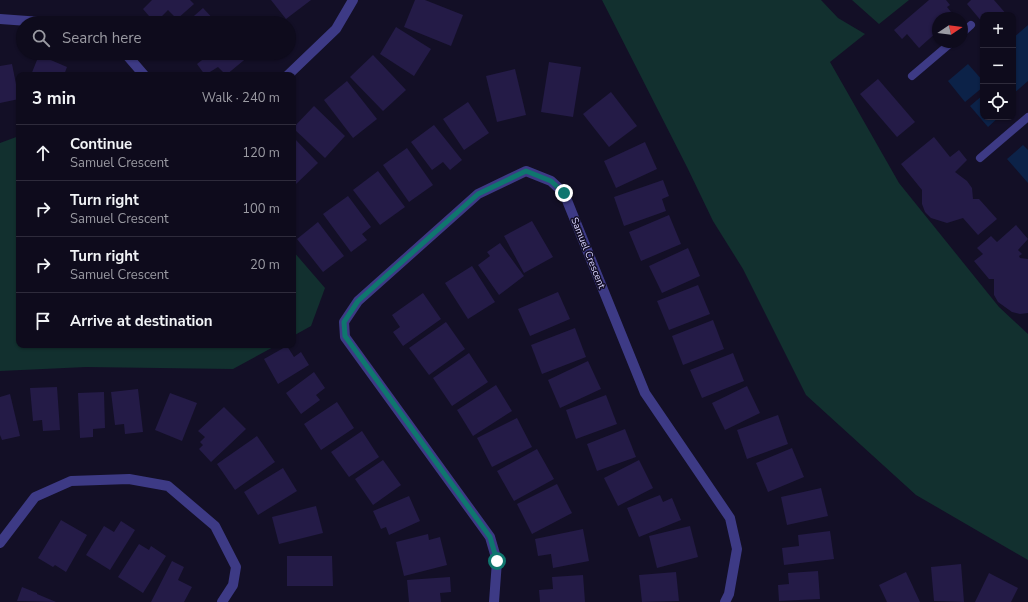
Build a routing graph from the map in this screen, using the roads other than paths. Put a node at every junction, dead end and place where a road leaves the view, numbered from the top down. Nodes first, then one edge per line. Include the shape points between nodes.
1 (353, 0) edge
2 (0, 19) edge
3 (16, 20) edge
4 (971, 26) dead end
5 (968, 28) edge
6 (945, 48) edge
7 (132, 60) edge
8 (142, 72) edge
9 (291, 72) edge
10 (912, 76) dead end
11 (1028, 118) edge
12 (980, 158) dead end
13 (0, 543) edge
14 (222, 602) edge
15 (494, 602) edge
16 (725, 602) edge

1 - 9 street via 336,29
2 - 3 street
4 - 5 lane
6 - 10 lane
7 - 8 street
11 - 12 lane
13 - 14 street via 34,497 71,481 129,479 168,486 215,526 236,567 233,585
15 - 16 street, Samuel Crescent via 497,561 490,537 345,336 344,322 358,301 478,194 526,171 551,181 564,193 645,393 730,518 737,549 729,594

